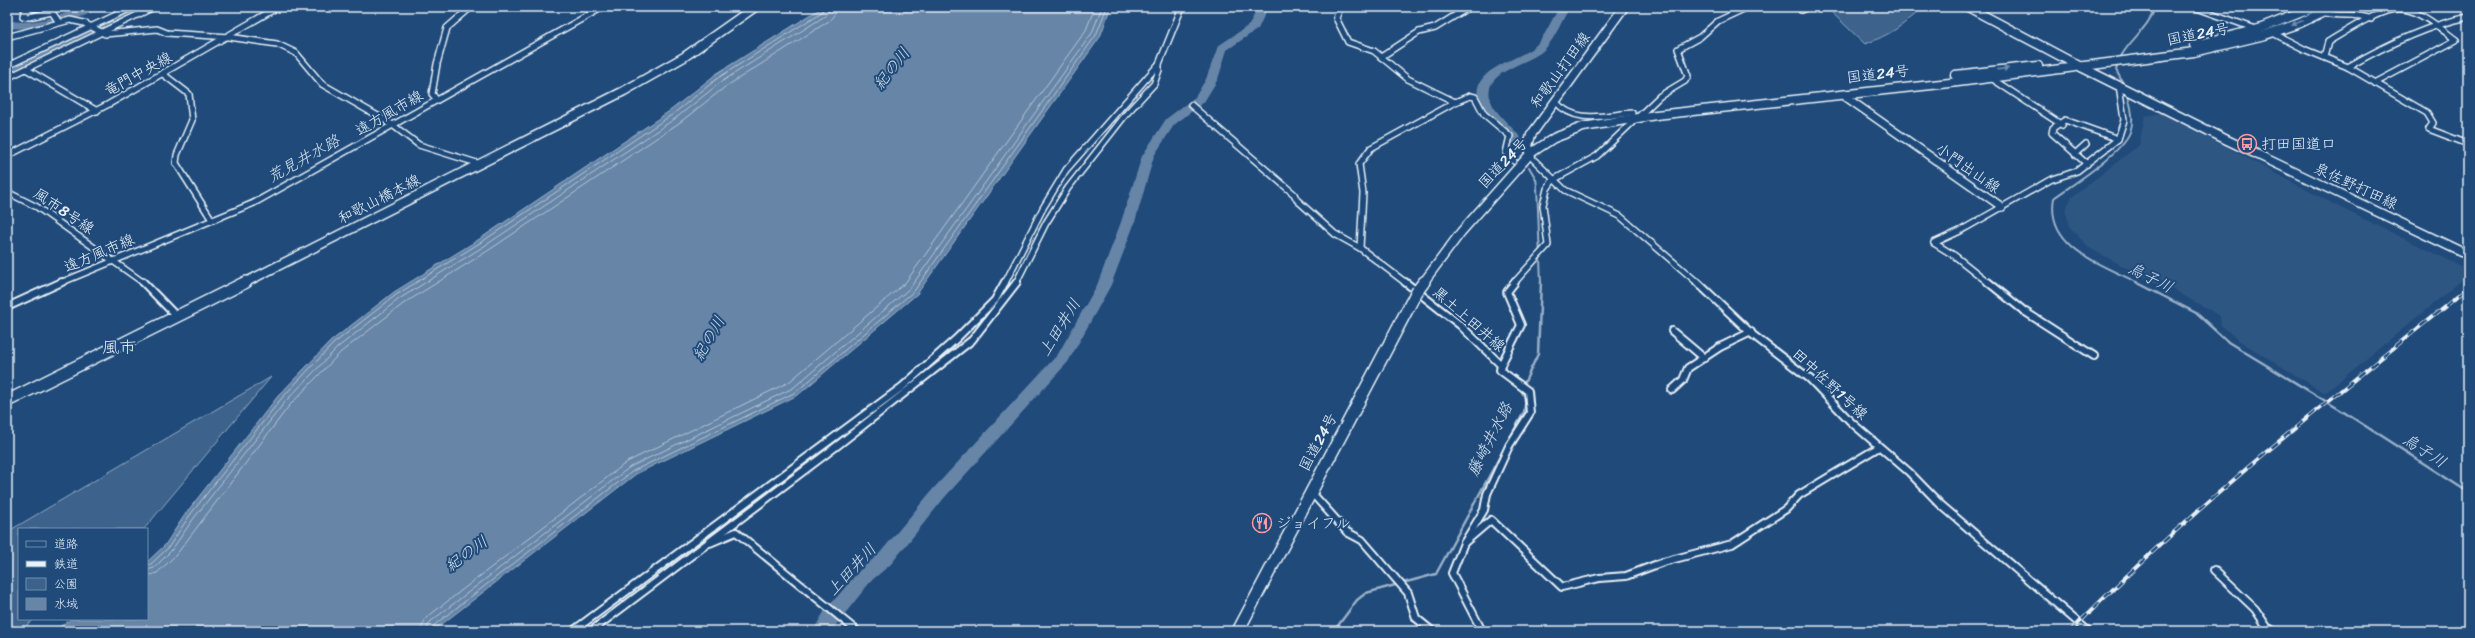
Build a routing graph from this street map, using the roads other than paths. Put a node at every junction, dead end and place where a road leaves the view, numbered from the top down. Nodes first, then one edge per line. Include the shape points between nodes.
1 (37, 7) edge
2 (133, 7) edge
3 (154, 7) edge
4 (278, 7) edge
5 (471, 7) edge
6 (603, 7) edge
7 (755, 7) edge
8 (1182, 7) edge
9 (1335, 7) edge
10 (1469, 7) edge
11 (1624, 7) edge
12 (1748, 7) edge
13 (1808, 7) edge
14 (1968, 7) edge
15 (2194, 7) edge
16 (2300, 7) edge
17 (2333, 7) edge
18 (2312, 9) edge
19 (1802, 10) dead end
20 (2323, 12) junction
21 (2468, 17) edge
22 (2371, 19) junction
23 (58, 20) junction
24 (2435, 24) junction
25 (91, 27) junction
26 (2259, 29) junction
27 (101, 32) junction
28 (2272, 33) junction
29 (7, 37) edge
30 (229, 37) junction
31 (1380, 57) junction
32 (2324, 57) junction
33 (2128, 59) junction
34 (2111, 60) junction
35 (2071, 62) junction
36 (1159, 64) junction
37 (7, 66) edge
38 (2081, 67) junction
39 (2348, 67) junction
40 (26, 69) junction
41 (163, 74) junction
42 (7, 78) edge
43 (1992, 78) junction
44 (2376, 83) junction
45 (2118, 85) junction
46 (1843, 95) junction
47 (436, 99) junction
48 (1555, 101) junction
49 (1455, 102) junction
50 (1193, 107) dead end
51 (97, 111) junction
52 (1645, 111) junction
53 (1635, 116) junction
54 (392, 125) junction
55 (2062, 125) junction
56 (2118, 139) junction
57 (2086, 144) dead end
58 (2468, 144) edge
59 (1529, 149) junction
60 (2074, 154) junction
61 (7, 156) edge
62 (1514, 161) junction
63 (480, 164) junction
64 (2087, 164) junction
65 (1553, 180) junction
66 (7, 192) edge
67 (2002, 207) junction
68 (211, 218) junction
69 (1461, 232) junction
70 (1360, 248) junction
71 (2468, 255) edge
72 (111, 259) junction
73 (7, 308) edge
74 (177, 317) junction
75 (1672, 331) dead end
76 (1751, 332) junction
77 (2094, 356) dead end
78 (1704, 358) junction
79 (1502, 365) junction
80 (1672, 390) dead end
81 (7, 401) edge
82 (1879, 447) junction
83 (1310, 490) junction
84 (1464, 544) junction
85 (700, 548) junction
86 (2214, 570) dead end
87 (573, 631) edge
88 (591, 631) edge
89 (857, 631) edge
90 (1238, 631) edge
91 (1432, 631) edge
92 (1482, 631) edge
93 (2088, 631) edge
94 (2274, 631) edge

1 - 23 street via 24,12 23,16 29,18 52,12
2 - 25 street
3 - 27 street
4 - 30 street, 竜門中央線
5 - 47 street via 447,28 432,94
6 - 47 street, 遠方風市線
7 - 63 main road, 和歌山橋本線 via 684,57 624,91
8 - 36 street
9 - 31 street via 1339,11 1337,21 1348,42 1374,50
10 - 31 street via 1435,28 1419,32
11 - 48 main road, 和歌山打田線
12 - 52 street via 1718,21 1700,37 1678,49 1688,76 1685,81 1660,96
13 - 19 street
14 - 35 main road, 泉佐野打田線
15 - 26 street
16 - 18 street
17 - 20 main road, 国道24号
18 - 20 street
18 - 26 main road, 国道24号
20 - 22 street via 2332,16 2362,15
20 -> 28 main road, 国道24号
21 - 24 street
22 - 24 street via 2386,12 2402,9
22 - 32 street via 2328,42
23 - 25 street via 70,20
23 - 29 street
24 - 39 street via 2394,40
24 - 44 street via 2456,40
25 - 27 street
25 - 37 street
26 - 28 street
26 - 33 main road, 国道24号
27 - 30 street via 110,35 150,29 167,33
27 - 40 street
28 - 32 street
28 - 33 main road, 国道24号 via 2212,48
30 - 41 street, 竜門中央線
30 - 54 street via 285,46 296,53 322,84
31 - 49 street via 1408,79
32 - 39 street
33 - 34 main road, 国道24号
34 - 35 main road, 国道24号
34 - 38 main road, 国道24号
35 - 38 main road, 泉佐野打田線
52 -> 35 main road, 国道24号
36 - 85 street via 1156,80 1127,112 1067,191 1050,216 1018,281 972,340 850,436
36 - 87 street via 1066,170 995,300 956,339 902,387
38 - 43 main road, 国道24号
38 - 45 main road, 泉佐野打田線
39 - 44 street
40 - 42 street
40 - 51 street
41 - 51 street, 竜門中央線
41 - 68 street via 187,90 192,104 192,120 176,163
43 - 46 main road, 国道24号
43 - 55 street
44 - 58 street via 2426,113 2434,122 2429,129
45 - 56 street via 2124,115 2122,134
45 - 71 main road, 泉佐野打田線
46 - 53 main road, 国道24号
46 - 67 street, 小門出山線
47 - 54 street, 遠方風市線
48 - 53 street via 1564,112 1574,116
48 - 59 main road, 和歌山打田線 via 1531,135
49 - 62 street via 1470,96 1477,98 1484,114 1510,136 1506,153
49 - 70 street via 1400,130 1366,153 1359,164 1363,187
50 - 70 street, 黒土上田井線 via 1294,194 1297,200 1335,234
51 - 61 street, 竜門中央線
52 - 53 main road, 国道24号
53 - 59 main road, 国道24号 via 1568,132
53 - 65 street via 1597,156
54 - 63 street via 419,145
54 - 68 street, 遠方風市線 via 254,203
55 - 56 street via 2065,120
55 - 60 street via 2053,128 2052,133
56 - 64 street, 小門出山線
57 - 60 street
59 - 62 main road, 国道24号
59 - 65 street, 田中佐野1号線 via 1533,159
59 - 69 main road, 国道24号
60 - 64 street
62 - 69 main road, 国道24号
63 - 74 main road, 和歌山橋本線
64 - 67 street, 小門出山線 via 2077,171 2050,180
65 - 76 street, 田中佐野1号線 via 1565,190 1620,216
65 - 79 street, 黒土上田井線 via 1547,189 1543,205 1548,245 1507,292 1521,326
66 - 72 street, 風市8号線 via 37,207
67 - 77 street via 1934,243 1955,256 2024,311
68 - 72 street, 遠方風市線
69 - 83 main road, 国道24号 via 1416,292
70 - 79 street, 黒土上田井線 via 1460,325
72 - 73 street, 遠方風市線
72 - 74 street, 風市8号線 via 143,282
74 - 81 main road, 和歌山橋本線
75 - 78 street
76 - 78 street
76 - 82 street, 田中佐野1号線 via 1810,379
78 - 80 street via 1688,368 1683,380
79 - 84 street via 1500,370 1528,391 1530,413 1509,446 1487,494 1484,510
82 - 84 street via 1799,495 1786,509 1732,544 1663,562 1626,576 1599,578 1562,587 1491,520
82 - 93 street, 田中佐野1号線 via 1909,472 1940,504
83 - 90 main road, 国道24号
83 - 91 street via 1347,532 1362,540 1408,593 1416,618
84 - 92 street via 1452,573 1466,599 1469,611
85 - 88 street
85 - 89 street via 736,532
86 - 94 street via 2255,609 2267,627

